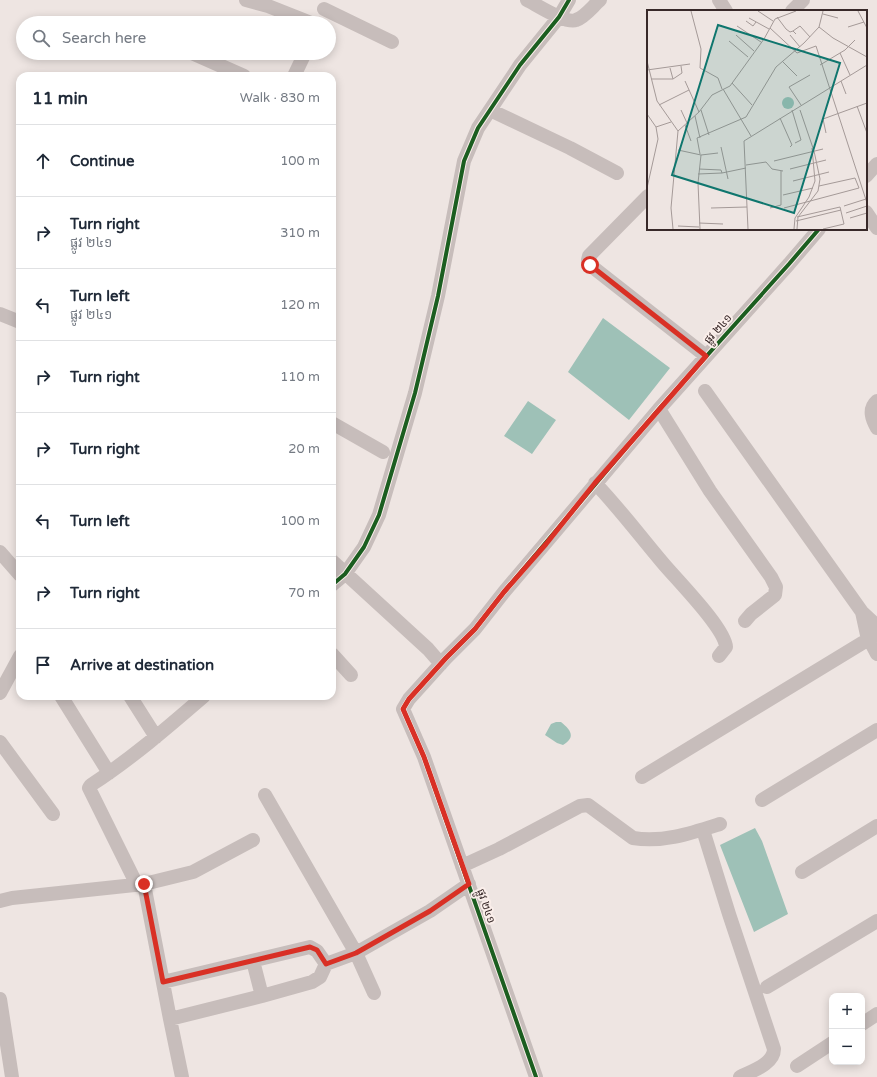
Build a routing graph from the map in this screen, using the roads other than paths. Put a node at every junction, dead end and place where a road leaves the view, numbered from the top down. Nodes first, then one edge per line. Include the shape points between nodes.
1 (246, 0) edge
2 (527, 0) edge
3 (569, 0) edge
4 (600, 0) edge
5 (719, 0) edge
6 (803, 0) edge
7 (326, 4) edge
8 (725, 10) edge
9 (793, 10) edge
10 (293, 16) edge
11 (321, 16) edge
12 (559, 17) junction
13 (392, 42) dead end
14 (208, 60) edge
15 (302, 60) edge
16 (235, 72) edge
17 (296, 72) edge
18 (490, 110) junction
19 (877, 164) edge
20 (617, 172) dead end
21 (867, 175) edge
22 (647, 197) edge
23 (867, 213) edge
24 (877, 228) edge
25 (818, 230) edge
26 (0, 314) edge
27 (16, 320) edge
28 (706, 356) junction
29 (706, 391) dead end
30 (877, 401) edge
31 (659, 409) junction
32 (336, 425) edge
33 (877, 428) edge
34 (383, 452) dead end
35 (595, 483) junction
36 (0, 552) edge
37 (336, 565) edge
38 (16, 570) edge
39 (345, 574) junction
40 (336, 582) edge
41 (862, 612) junction
42 (745, 621) dead end
43 (877, 626) edge
44 (873, 637) edge
45 (877, 654) edge
46 (719, 656) dead end
47 (336, 658) edge
48 (16, 663) edge
49 (441, 664) junction
50 (351, 675) dead end
51 (0, 693) edge
52 (64, 700) edge
53 (133, 700) edge
54 (199, 700) edge
55 (877, 730) edge
56 (156, 737) junction
57 (0, 742) edge
58 (110, 773) junction
59 (642, 776) dead end
60 (265, 795) dead end
61 (762, 800) dead end
62 (53, 814) dead end
63 (720, 824) dead end
64 (877, 826) edge
65 (703, 830) junction
66 (254, 840) dead end
67 (462, 866) junction
68 (802, 872) dead end
69 (469, 884) junction
70 (141, 885) junction
71 (0, 901) edge
72 (877, 921) edge
73 (356, 953) junction
74 (253, 960) junction
75 (326, 964) junction
76 (163, 982) junction
77 (767, 987) dead end
78 (374, 993) dead end
79 (262, 996) junction
80 (0, 999) edge
81 (877, 1014) edge
82 (170, 1019) junction
83 (865, 1022) edge
84 (829, 1045) edge
85 (797, 1066) dead end
86 (12, 1077) edge
87 (182, 1077) edge
88 (536, 1077) edge
89 (740, 1077) edge

1 - 10 street
2 - 12 street
3 - 12 street
4 - 12 street via 578,20
5 - 8 street
6 - 9 street
7 - 11 street
7 - 13 street
12 - 18 street via 520,65
14 - 16 street
15 - 17 street
18 - 20 street
18 - 39 street via 478,128 464,161 438,296 418,378 379,515 364,547
19 - 21 street
22 - 28 street via 589,256 588,260 590,265
23 - 24 street
25 - 28 street, ផ្លូវ ២៤១
26 - 27 street
28 - 31 street, ផ្លូវ ២៤១
29 - 41 street
30 - 33 street via 871,411
31 - 35 street, ផ្លូវ ២៤១
31 - 42 street via 776,587 775,594
32 - 34 street
35 - 46 street via 694,598 724,637 726,647
35 - 49 street, ផ្លូវ ២៤១ via 475,629
36 - 38 street
37 - 39 street
39 - 40 street
39 - 49 street via 428,649
41 - 43 street
41 - 44 street via 867,635
44 - 45 street
44 - 59 street
47 - 50 street
48 - 51 street
49 - 67 street, ផ្លូវ ២៤១ via 403,709 424,757
52 - 58 street
53 - 56 street
54 - 56 street
55 - 61 street
56 - 58 street
57 - 62 street
58 - 70 street via 89,788
60 - 73 street
63 - 65 street
64 - 68 street
65 - 67 street via 678,836 633,838 588,805 580,806
65 - 89 street via 774,1048 774,1053 767,1062
66 - 70 street via 193,872
67 - 69 street, ផ្លូវ ២៤១
69 - 73 street via 430,911
69 - 88 street, ផ្លូវ ២៤១
70 - 71 street
70 - 76 street
72 - 77 street
73 - 75 street
73 - 78 street
74 - 75 street via 310,947 317,950
74 - 76 street
74 - 79 street
75 - 79 street via 320,977 312,982
76 - 82 street
79 - 82 street
80 - 86 street
81 - 83 street
82 - 87 street
84 - 85 street

